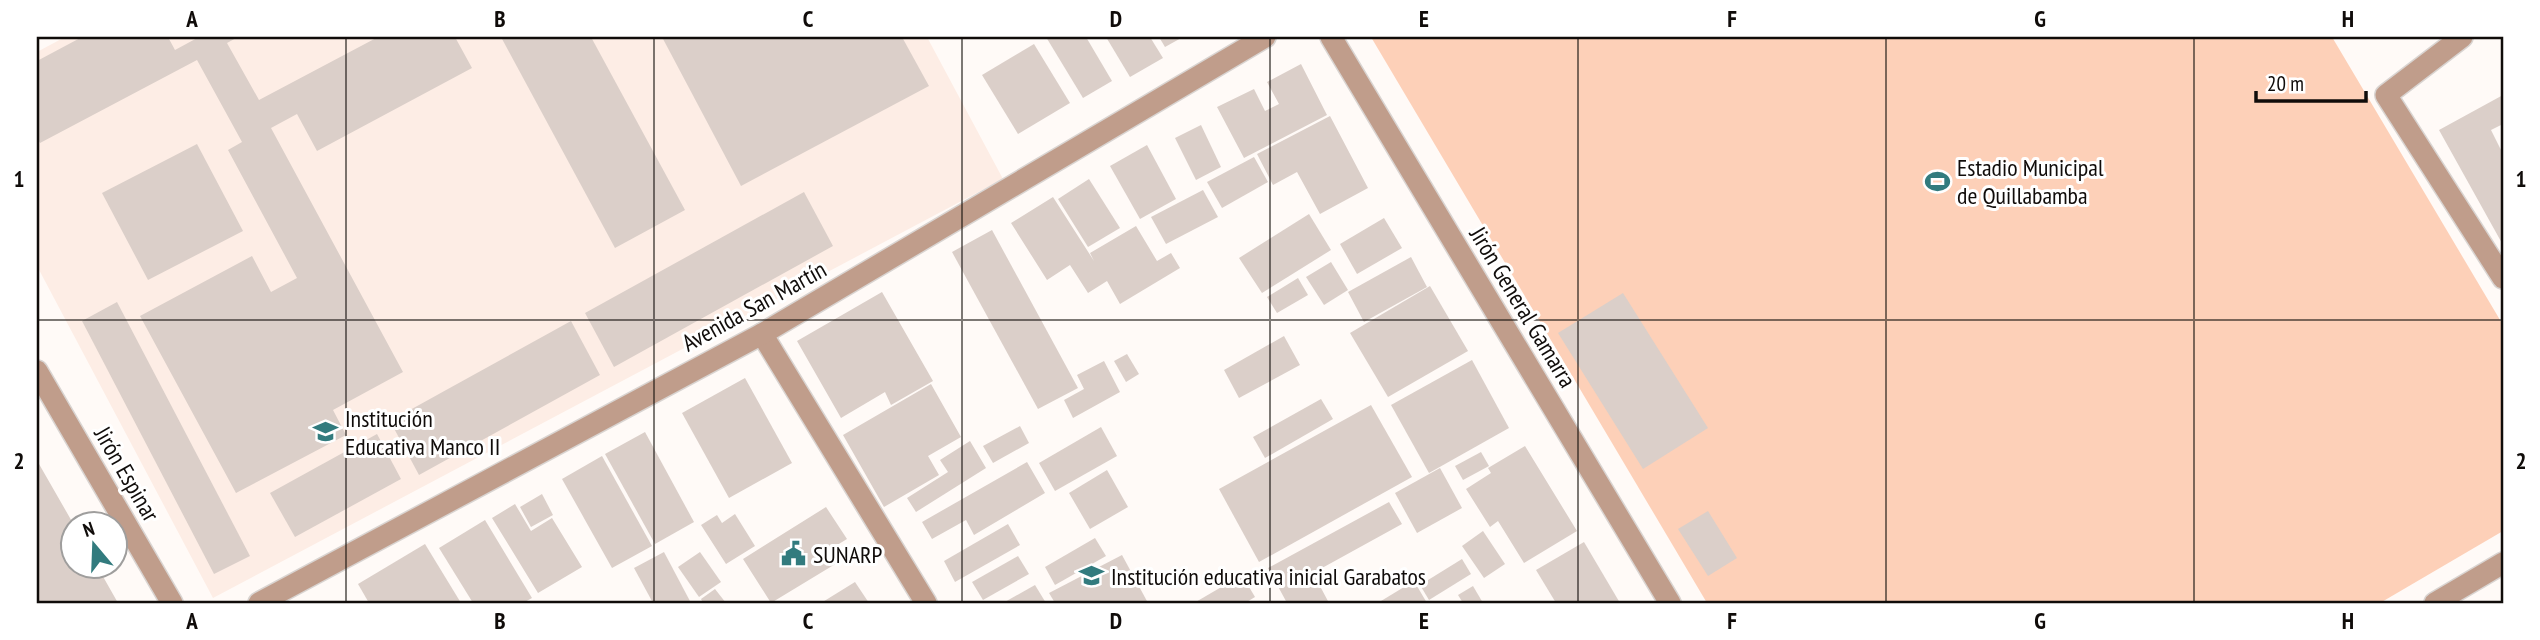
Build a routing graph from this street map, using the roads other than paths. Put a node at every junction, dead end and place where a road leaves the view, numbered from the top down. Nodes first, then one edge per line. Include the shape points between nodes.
1 (1265, 37) edge
2 (1331, 37) edge
3 (2462, 37) edge
4 (2503, 278) edge
5 (762, 334) junction
6 (37, 371) edge
7 (2503, 563) edge
8 (172, 603) edge
9 (259, 603) edge
10 (926, 603) edge
11 (1670, 603) edge
12 (2435, 603) edge

1 - 5 street, Avenida San Martín
2 - 11 street, Jirón General Gamarra
3 - 4 street via 2386,95
5 - 9 street, Avenida San Martín
5 - 10 street
6 - 8 street, Jirón Espinar
7 - 12 street

